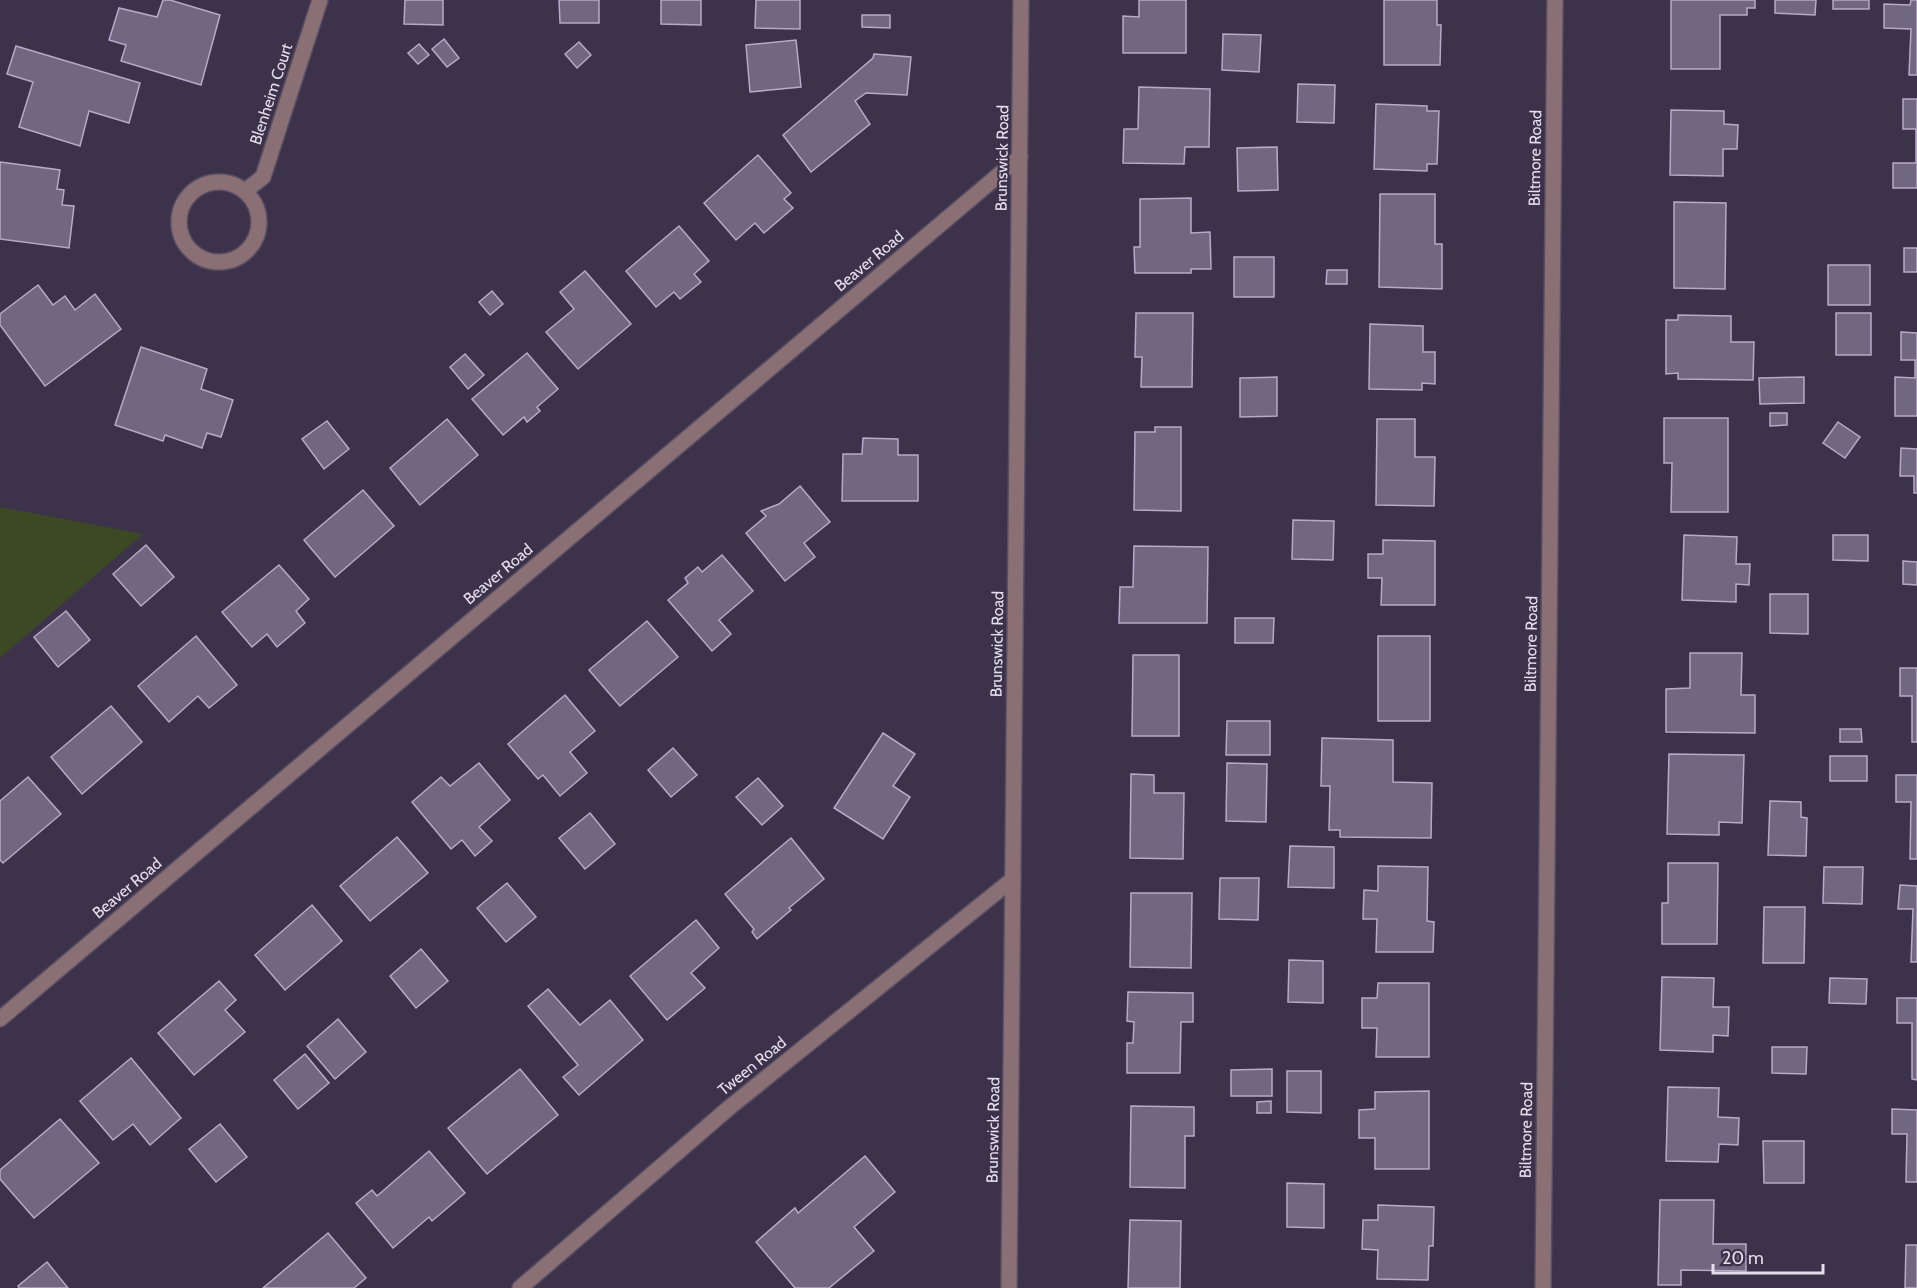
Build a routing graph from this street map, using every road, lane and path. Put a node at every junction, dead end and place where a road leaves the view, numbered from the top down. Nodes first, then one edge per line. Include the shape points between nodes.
1 (320, 0) edge
2 (1021, 0) edge
3 (1555, 0) edge
4 (1020, 158) junction
5 (245, 191) junction
6 (1013, 879) junction
7 (0, 1019) edge
8 (520, 1288) edge
9 (1009, 1288) edge
10 (1542, 1288) edge

1 - 5 street, Blenheim Court via 263,177
2 - 4 street, Brunswick Road
3 - 10 street, Biltmore Road
4 - 6 street, Brunswick Road
4 - 7 street, Beaver Road
5 - 5 street via 219,182 193,191 179,215 179,230 193,254 219,263 246,253 259,230 260,215
6 - 8 street, Tween Road via 730,1107
6 - 9 street, Brunswick Road

